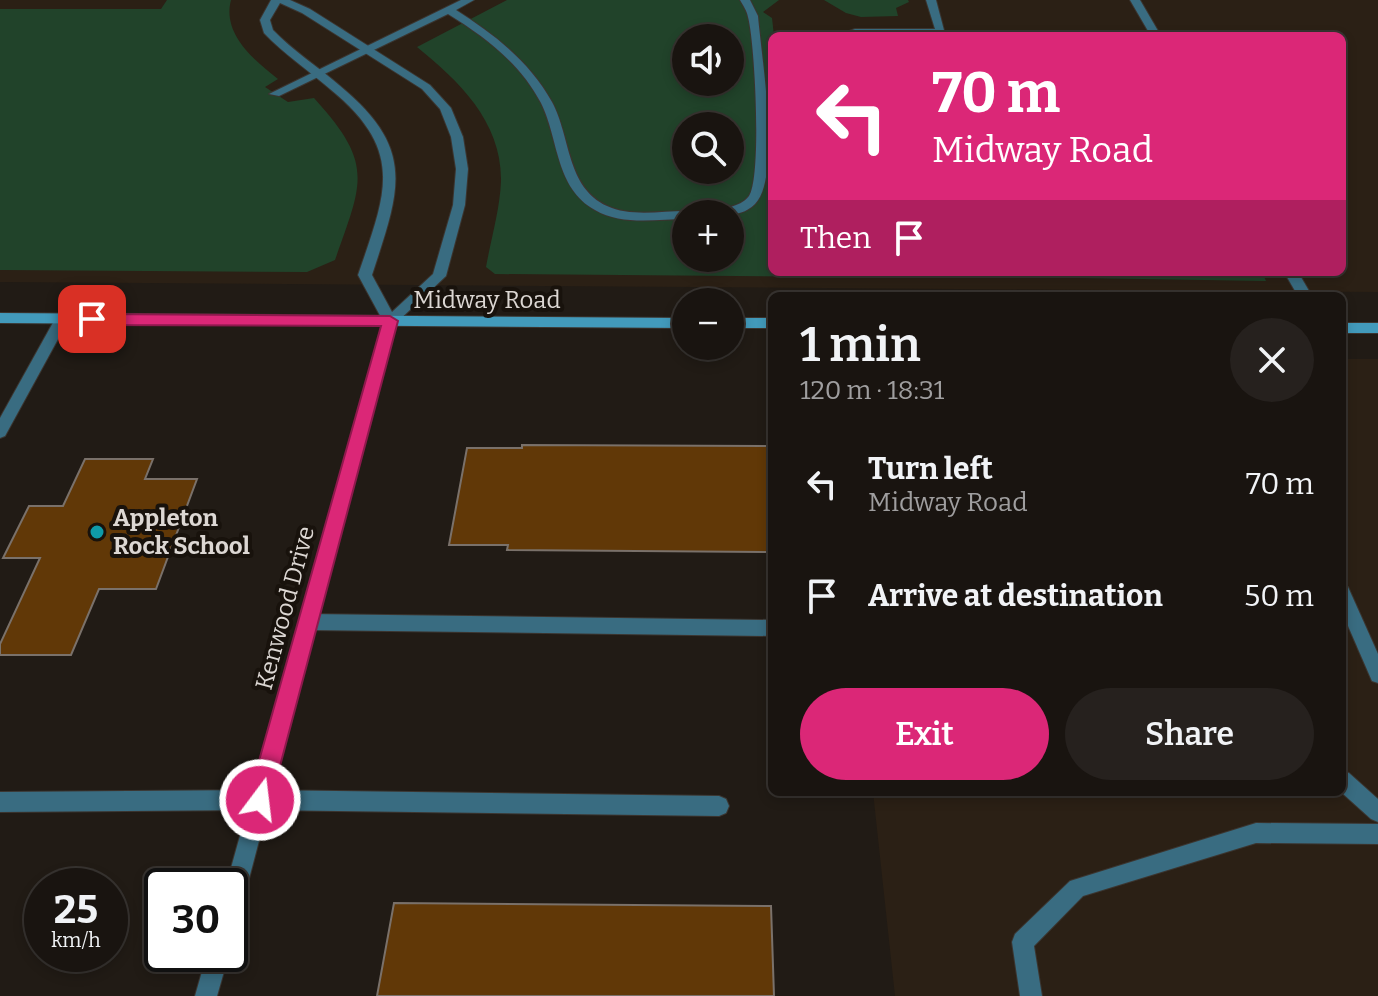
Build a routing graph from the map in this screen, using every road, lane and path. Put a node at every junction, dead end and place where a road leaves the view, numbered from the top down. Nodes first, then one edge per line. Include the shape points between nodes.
1 (279, 0) edge
2 (469, 0) edge
3 (745, 0) edge
4 (931, 0) edge
5 (1135, 0) edge
6 (448, 10) junction
7 (855, 32) edge
8 (941, 32) edge
9 (941, 32) edge
10 (1154, 32) edge
11 (363, 49) junction
12 (316, 72) junction
13 (275, 94) dead end
14 (744, 209) edge
15 (672, 215) edge
16 (0, 318) edge
17 (62, 319) junction
18 (390, 321) junction
19 (672, 323) edge
20 (744, 323) edge
21 (768, 323) edge
22 (1346, 328) edge
23 (1378, 328) edge
24 (0, 432) edge
25 (1346, 601) edge
26 (308, 622) junction
27 (768, 628) edge
28 (1378, 675) edge
29 (1346, 784) edge
30 (260, 800) junction
31 (0, 802) edge
32 (719, 806) dead end
33 (1378, 812) edge
34 (1378, 834) edge
35 (241, 868) edge
36 (213, 972) edge
37 (206, 996) edge
38 (1031, 996) edge

1 - 11 street via 306,11
1 - 12 street via 265,20 268,31
2 - 6 street
3 - 14 street via 753,16 763,165 758,193
4 - 8 street
5 - 10 street
6 - 11 street
6 - 15 street via 511,53 533,81 560,129 570,180 582,196 615,214
7 - 9 street
11 - 12 street
11 - 18 street via 426,87 445,108 462,169 459,205 439,276
12 - 13 street
12 - 18 street via 365,112 390,155 387,208 365,275
16 - 17 main road, Midway Road
17 - 18 main road, Midway Road
17 - 24 street
18 - 19 main road, Midway Road
18 - 26 street, Kenwood Drive
20 - 21 main road
22 - 23 main road
25 - 28 street
26 - 27 street
26 - 30 street, Kenwood Drive
29 - 33 street
30 - 31 street
30 - 32 street
30 - 35 street, Kenwood Drive
34 - 38 street via 1256,833 1077,888 1023,942
36 - 37 street

